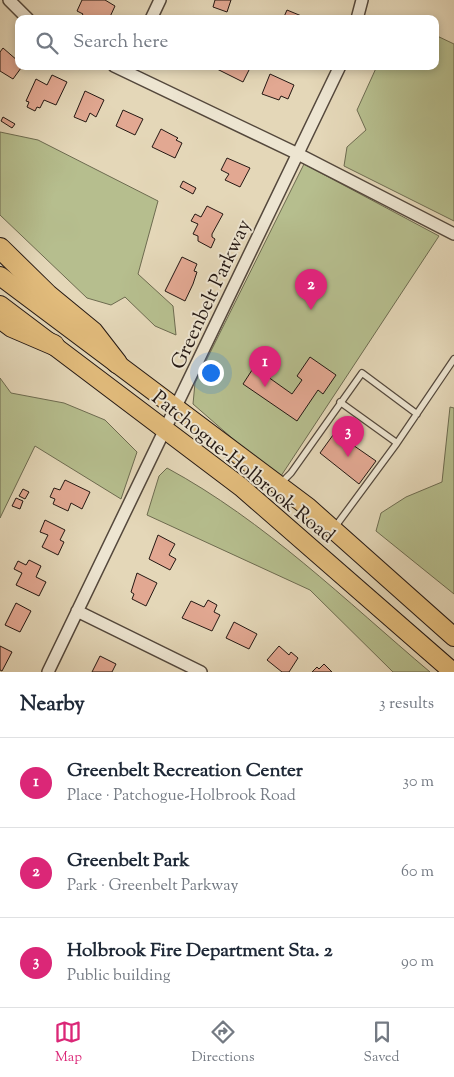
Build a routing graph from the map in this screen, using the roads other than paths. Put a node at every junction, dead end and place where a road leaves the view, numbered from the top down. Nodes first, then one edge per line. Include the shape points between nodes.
1 (9, 0) edge
2 (160, 0) edge
3 (362, 0) edge
4 (24, 15) edge
5 (153, 15) edge
6 (358, 15) edge
7 (126, 70) edge
8 (338, 70) edge
9 (298, 154) junction
10 (454, 234) edge
11 (0, 248) edge
12 (0, 276) edge
13 (0, 305) edge
14 (0, 318) edge
15 (54, 345) junction
16 (454, 359) edge
17 (117, 363) junction
18 (340, 402) junction
19 (176, 406) junction
20 (417, 414) junction
21 (165, 429) junction
22 (397, 443) junction
23 (280, 485) junction
24 (334, 529) junction
25 (78, 611) junction
26 (454, 637) edge
27 (48, 672) edge
28 (201, 672) edge
29 (452, 672) edge

1 - 4 street
2 - 5 street
3 - 6 street
7 - 9 street
8 - 9 street, Greenbelt Parkway
9 - 10 street
9 - 19 street, Greenbelt Parkway
11 - 17 highway via 48,296 93,332
12 - 17 main road, Patchogue-Holbrook Road
13 - 15 main road, Patchogue-Holbrook Road
14 - 15 highway via 12,327
15 - 21 main road, Patchogue-Holbrook Road
16 - 20 lane
17 - 19 main road, Patchogue-Holbrook Road
18 - 20 lane via 362,373
18 - 22 lane
18 - 23 lane
19 - 21 street, Greenbelt Parkway
19 - 23 main road, Patchogue-Holbrook Road
20 - 22 lane
21 - 25 street, Greenbelt Parkway
21 - 29 main road, Patchogue-Holbrook Road via 295,532
22 - 24 lane
23 - 24 main road, Patchogue-Holbrook Road
24 - 26 main road, Patchogue-Holbrook Road
25 - 27 street, Greenbelt Parkway
25 - 28 street

